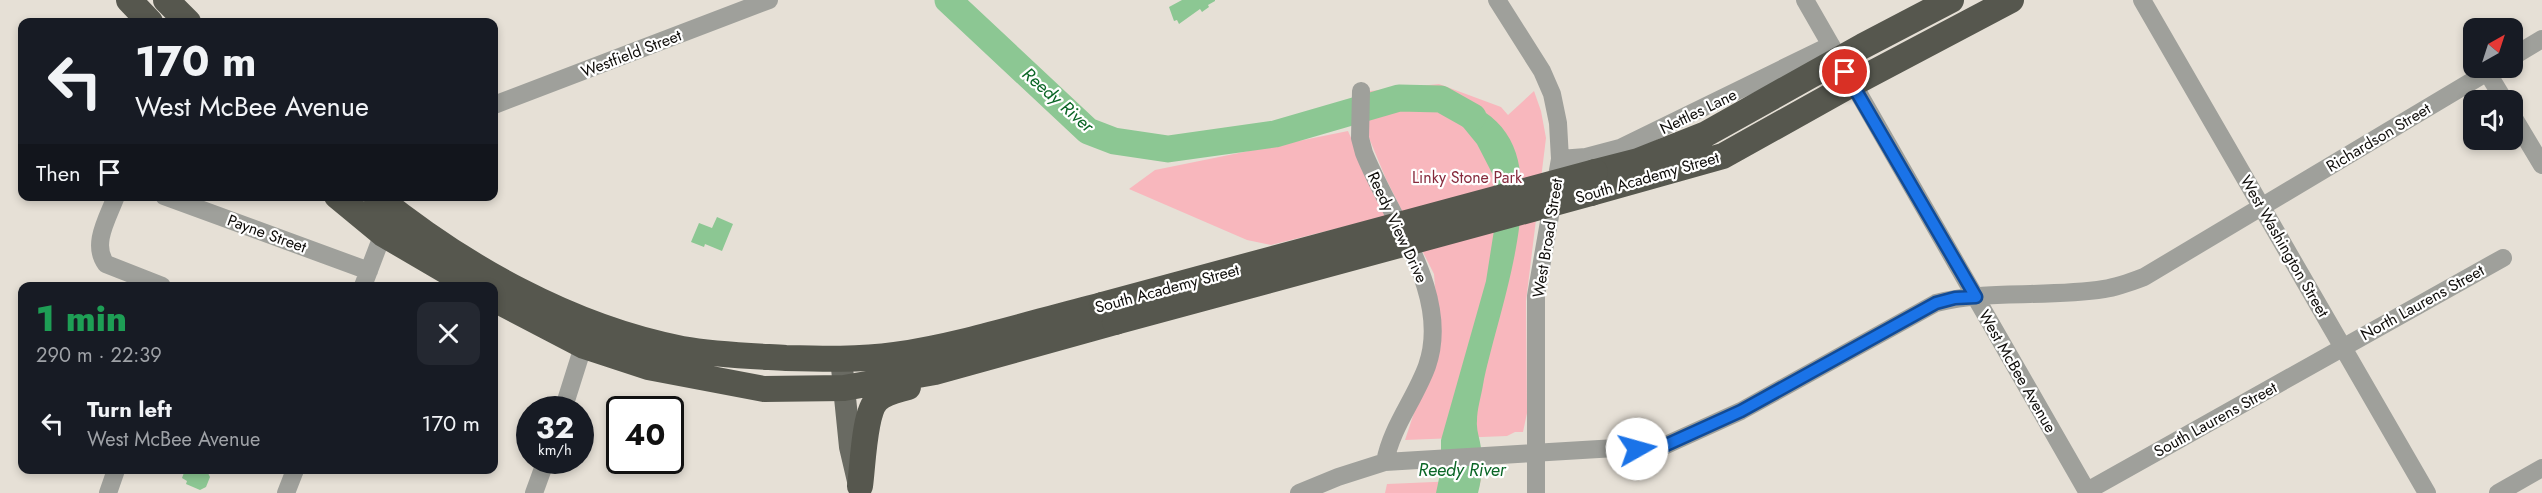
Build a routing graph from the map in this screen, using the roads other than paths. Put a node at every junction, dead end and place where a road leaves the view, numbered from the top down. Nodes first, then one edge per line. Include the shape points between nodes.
1 (129, 0) edge
2 (166, 0) edge
3 (769, 0) edge
4 (1497, 0) edge
5 (1804, 0) edge
6 (1951, 0) edge
7 (2011, 0) edge
8 (2142, 0) edge
9 (146, 18) edge
10 (184, 18) edge
11 (2542, 39) edge
12 (2523, 50) edge
13 (1835, 53) junction
14 (2478, 78) edge
15 (1852, 84) junction
16 (1361, 91) dead end
17 (498, 103) edge
18 (2523, 133) edge
19 (1560, 159) junction
20 (2542, 165) edge
21 (1593, 183) junction
22 (114, 201) edge
23 (176, 201) edge
24 (343, 201) edge
25 (388, 201) edge
26 (2262, 207) junction
27 (383, 234) junction
28 (2503, 258) dead end
29 (366, 279) edge
30 (152, 282) edge
31 (465, 282) edge
32 (1976, 297) junction
33 (498, 301) edge
34 (1108, 314) junction
35 (591, 322) junction
36 (584, 346) junction
37 (2342, 346) junction
38 (841, 358) junction
39 (934, 372) junction
40 (844, 388) junction
41 (567, 396) edge
42 (1536, 455) junction
43 (1385, 462) junction
44 (2542, 468) edge
45 (115, 474) edge
46 (293, 474) edge
47 (541, 474) edge
48 (861, 489) edge
49 (2088, 492) edge
50 (108, 493) edge
51 (286, 493) edge
52 (534, 493) edge
53 (1299, 493) edge
54 (1536, 493) edge
55 (2427, 493) edge
56 (2498, 493) edge

1 - 9 highway
2 - 10 highway
3 - 17 street, Westfield Street
4 - 19 street, West Broad Street via 1552,94
5 - 13 street, West McBee Avenue
6 - 13 highway, South Academy Street
7 - 15 highway, South Academy Street
8 - 26 street, West Washington Street
11 - 12 street
13 - 15 street, West McBee Avenue
13 - 19 street, Nettles Lane via 1620,148
13 - 21 highway, South Academy Street via 1706,134
14 - 26 street, Richardson Street
15 - 21 highway, South Academy Street via 1723,156
15 - 32 street, West McBee Avenue
16 - 43 street, Reedy View Drive via 1360,138 1424,280 1434,329 1427,365 1388,446
18 - 20 street
19 - 42 street, West Broad Street via 1536,296
21 - 34 highway, South Academy Street, bridge
22 - 30 street via 98,249 101,257 106,264
23 - 29 street, Payne Street
24 - 27 highway
25 - 27 street
25 - 35 highway, South Academy Street via 424,235 470,264
26 - 32 street, Richardson Street via 2144,278 2126,284 2081,292
26 - 37 street, West Washington Street
27 - 29 street
27 - 31 highway
28 - 37 street, North Laurens Street
32 - 42 street, Richardson Street via 1936,303 1741,411 1666,445
32 - 49 street, West McBee Avenue
33 - 36 highway, South Academy Street
34 - 38 highway, South Academy Street via 893,355
34 - 39 highway, South Academy Street
35 - 36 street
35 - 38 highway, South Academy Street via 681,348 763,357
36 - 40 highway, South Academy Street via 648,367 764,389
36 - 41 street
37 - 49 street, South Laurens Street
37 - 55 street, West Washington Street
38 - 40 main road
39 - 40 highway, South Academy Street
39 - 48 highway via 878,399 871,409
40 - 48 main road via 850,447
42 - 43 street, Richardson Street
42 - 54 street, West Broad Street
43 - 53 street, Richardson Street
44 - 56 street
45 - 50 street
46 - 51 street
47 - 52 street

